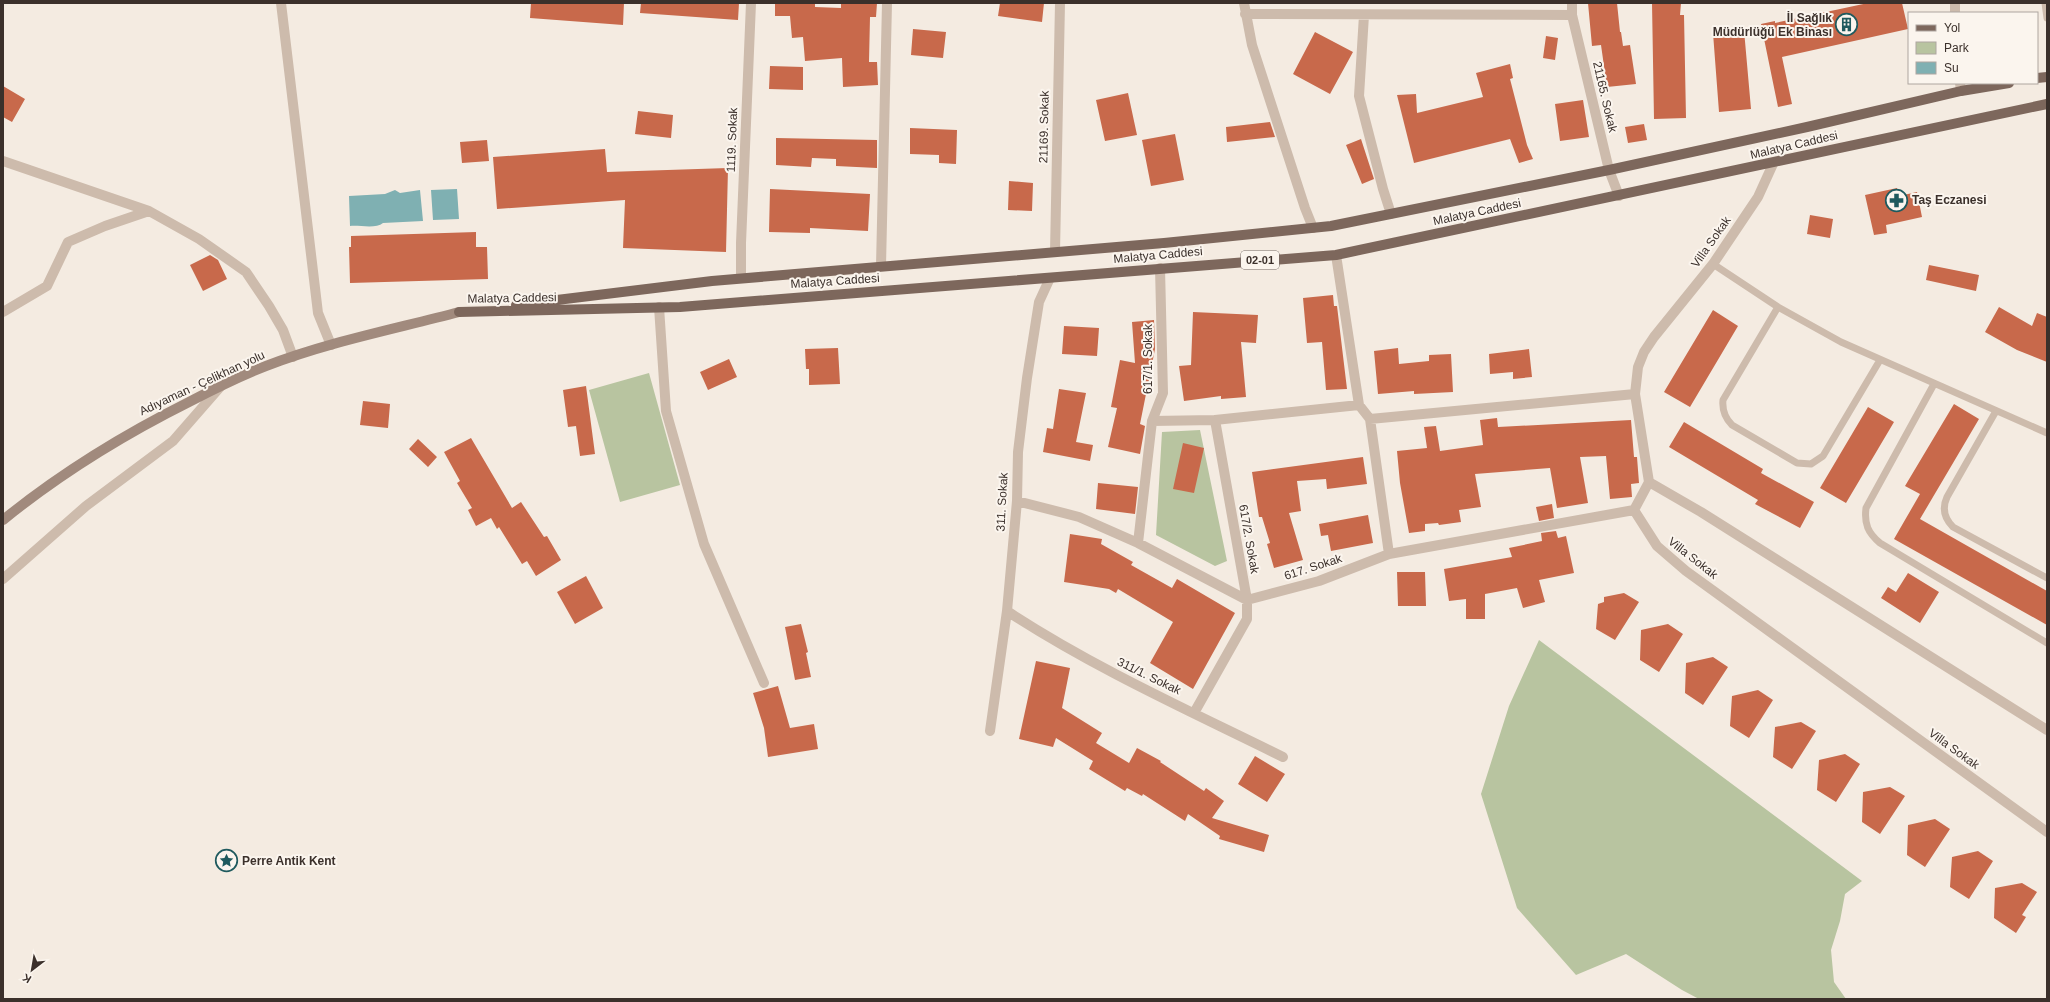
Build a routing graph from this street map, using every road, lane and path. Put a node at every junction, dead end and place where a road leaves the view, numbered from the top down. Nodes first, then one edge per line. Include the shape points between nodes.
1 (281, 3) edge
2 (751, 3) edge
3 (887, 3) edge
4 (1060, 3) edge
5 (1244, 3) edge
6 (1572, 3) edge
7 (2045, 3) edge
8 (1245, 14) junction
9 (1364, 15) junction
10 (1572, 15) junction
11 (2047, 18) edge
12 (1997, 84) edge
13 (1960, 87) edge
14 (2047, 104) edge
15 (3, 161) edge
16 (1772, 164) junction
17 (1610, 170) junction
18 (1619, 196) junction
19 (149, 211) junction
20 (1391, 214) junction
21 (1314, 228) junction
22 (1055, 252) junction
23 (1336, 255) junction
24 (1713, 264) junction
25 (881, 266) junction
26 (1160, 268) junction
27 (741, 278) junction
28 (1050, 278) junction
29 (659, 307) junction
30 (1778, 307) junction
31 (3, 312) edge
32 (458, 312) junction
33 (331, 345) junction
34 (293, 357) junction
35 (1880, 360) junction
36 (1934, 384) junction
37 (221, 386) junction
38 (1635, 394) junction
39 (1359, 405) junction
40 (1996, 410) junction
41 (1370, 419) junction
42 (1215, 420) junction
43 (1152, 422) junction
44 (2047, 433) edge
45 (1649, 482) junction
46 (1017, 501) junction
47 (1634, 510) junction
48 (3, 520) edge
49 (1138, 543) junction
50 (1389, 554) junction
51 (2047, 578) edge
52 (3, 579) edge
53 (1246, 600) junction
54 (1007, 611) junction
55 (2047, 643) edge
56 (764, 683) dead end
57 (1194, 713) junction
58 (2047, 730) edge
59 (990, 731) dead end
60 (1283, 757) dead end
61 (2047, 832) edge

1 - 33 street via 318,313
2 - 27 street, 1119. Sokak
3 - 25 street
4 - 22 street, 21169. Sokak
5 - 8 street
6 - 10 street, 21165. Sokak
7 - 11 lane
8 - 9 street
8 - 21 street via 1252,45 1305,208
9 - 10 street
9 - 20 street via 1359,96
10 - 17 street, 21165. Sokak
12 - 13 main road, Malatya Caddesi
13 - 17 main road, Malatya Caddesi via 1807,128
14 - 16 main road, Malatya Caddesi / 02-01 via 1909,132
15 - 19 street
16 - 18 main road, Malatya Caddesi / 02-01
16 - 24 street, Villa Sokak via 1758,197
17 - 18 street, 21165. Sokak
17 - 20 main road, Malatya Caddesi
18 - 23 main road, Malatya Caddesi / 02-01
19 - 31 street via 68,242 47,286
19 - 34 street via 199,239 246,272 283,330
20 - 21 main road, Malatya Caddesi
21 - 22 main road, Malatya Caddesi
22 - 25 main road, Malatya Caddesi
23 - 26 main road, Malatya Caddesi / 02-01
23 - 39 street
24 - 30 lane
24 - 38 street, Villa Sokak via 1644,352 1638,367
25 - 27 main road, Malatya Caddesi
26 - 28 main road, Malatya Caddesi / 02-01
26 - 43 street, 617/1. Sokak via 1162,393
27 - 32 main road, Malatya Caddesi
28 - 29 main road, Malatya Caddesi / 02-01
28 - 46 street, 311. Sokak via 1039,302 1027,378 1018,452
29 - 32 main road, Malatya Caddesi / 02-01
29 - 56 street via 666,412 704,544
30 - 35 lane via 1841,342
30 - 35 lane via 1723,400 1722,406 1725,416 1732,425 1797,464 1810,464 1823,456
32 - 33 main road, Adıyaman - Çelikhan yolu / 02-01
33 - 34 main road, Adıyaman - Çelikhan yolu / 02-01
34 - 37 main road, Adıyaman - Çelikhan yolu / 02-01
35 - 36 lane
36 - 40 lane
36 - 55 lane via 1866,508 1867,529 1880,543
37 - 48 main road, Adıyaman - Çelikhan yolu / 02-01 via 139,427 100,450
37 - 52 street via 172,441 86,506
38 - 41 street
38 - 45 street, Villa Sokak
39 - 41 street
39 - 42 street
40 - 44 lane
40 - 51 lane via 1947,497 1944,512 1953,527
41 - 50 street
42 - 43 street
42 - 53 street, 617/2. Sokak
43 - 49 street, 617/1. Sokak
45 - 47 street
45 - 58 street via 1701,512
46 - 49 street via 1078,517
46 - 54 street, 311. Sokak
47 - 50 street, 617. Sokak
47 - 61 street, Villa Sokak via 1657,546 1686,571
49 - 53 street
50 - 53 street, 617. Sokak via 1319,581
53 - 57 street, 617/2. Sokak via 1247,619
54 - 57 street, 311/1. Sokak via 1058,644
54 - 59 street, 311. Sokak
57 - 60 street, 311/1. Sokak

